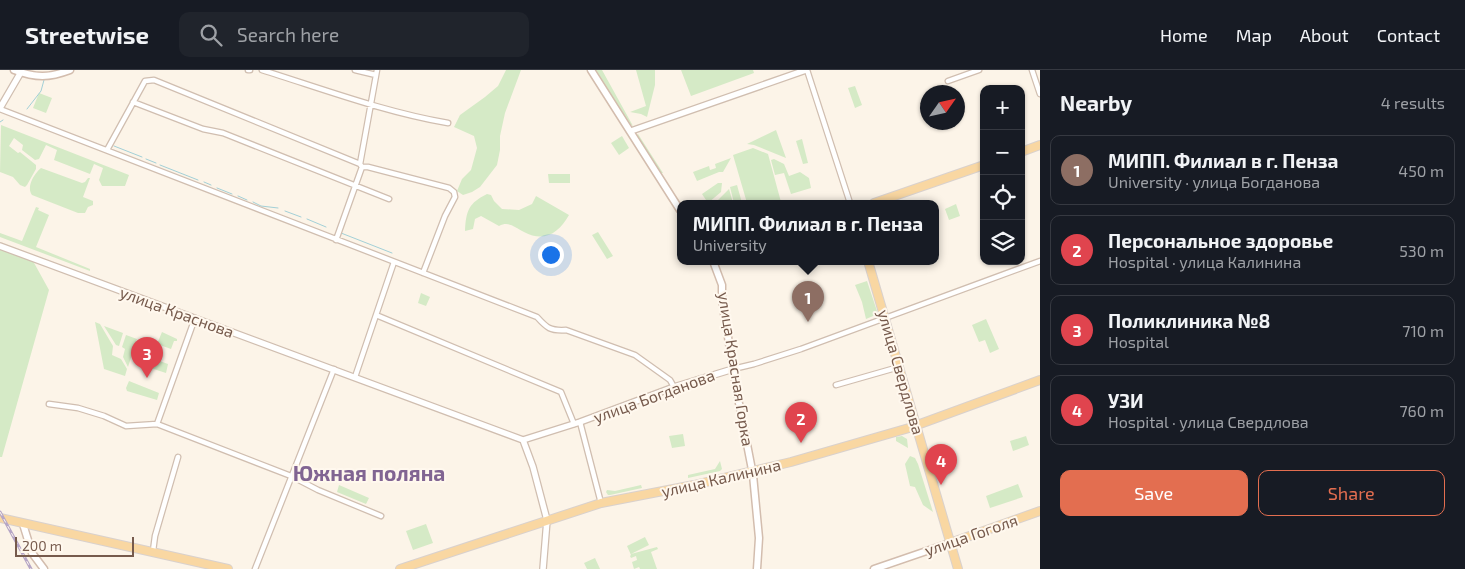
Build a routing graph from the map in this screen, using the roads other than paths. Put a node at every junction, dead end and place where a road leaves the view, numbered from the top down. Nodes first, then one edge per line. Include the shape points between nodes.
1 (70, 70) edge
2 (262, 70) edge
3 (355, 70) edge
4 (591, 70) edge
5 (806, 70) edge
6 (979, 70) edge
7 (1032, 70) edge
8 (17, 71) edge
9 (55, 73) edge
10 (377, 73) edge
11 (948, 81) dead end
12 (1040, 94) edge
13 (133, 102) junction
14 (371, 104) junction
15 (0, 108) edge
16 (448, 123) dead end
17 (631, 131) junction
18 (1040, 145) edge
19 (108, 150) junction
20 (1025, 151) edge
21 (361, 166) junction
22 (980, 166) edge
23 (356, 187) junction
24 (389, 199) dead end
25 (849, 200) edge
26 (883, 200) edge
27 (677, 205) edge
28 (336, 240) junction
29 (0, 246) edge
30 (1040, 261) edge
31 (394, 262) junction
32 (714, 265) edge
33 (869, 265) edge
34 (423, 273) junction
35 (376, 315) junction
36 (886, 317) junction
37 (194, 318) junction
38 (900, 367) junction
39 (334, 369) junction
40 (733, 369) junction
41 (355, 377) junction
42 (1040, 380) edge
43 (836, 385) dead end
44 (674, 386) junction
45 (49, 404) dead end
46 (580, 422) junction
47 (157, 424) junction
48 (574, 424) junction
49 (916, 426) junction
50 (523, 440) junction
51 (178, 457) dead end
52 (752, 471) junction
53 (291, 476) junction
54 (601, 503) junction
55 (1040, 510) edge
56 (381, 516) dead end
57 (0, 518) edge
58 (547, 520) junction
59 (23, 524) junction
60 (950, 543) junction
61 (153, 551) junction
62 (44, 569) edge
63 (228, 569) edge
64 (255, 569) edge
65 (400, 569) edge
66 (543, 569) edge
67 (757, 569) edge
68 (874, 569) edge
69 (958, 569) edge

1 - 9 main road
2 - 14 street
3 - 10 street
4 - 17 main road
5 - 17 street
5 - 25 street
6 - 11 street
7 - 12 street
8 - 9 main road via 48,77
8 - 15 street
10 - 14 street
13 - 19 street
13 - 21 street via 145,81 154,80
13 - 23 street
14 - 16 street
14 - 21 street
15 - 19 street
17 - 27 main road
18 - 20 main road
19 - 28 street
21 - 23 street
21 - 34 street via 449,188 454,192 455,197
22 - 26 main road
23 - 24 street
23 - 28 street
28 - 31 street
29 - 37 street, улица Краснова
30 - 36 street, улица Богданова
31 - 34 street
31 - 35 street
32 - 40 main road, улица Красная Горка via 722,285
33 - 36 main road, улица Свердлова
34 - 44 street via 537,317 547,328 566,330 635,355
35 - 41 street
35 - 48 street via 561,392
36 - 38 main road, улица Свердлова
36 - 40 street, улица Богданова via 801,349
37 - 39 street, улица Краснова
37 - 47 street
38 - 43 street
38 - 49 main road, улица Свердлова
39 - 41 street, улица Краснова
39 - 53 street
40 - 44 street, улица Богданова
40 - 52 main road, улица Красная Горка
41 - 50 street, улица Краснова
42 - 49 main road, улица Калинина
44 - 46 street, улица Богданова
45 - 47 street via 78,408 126,426
46 - 48 street, улица Богданова
46 - 54 street
47 - 53 street
48 - 50 street, улица Богданова
49 - 52 main road, улица Калинина
49 - 60 main road, улица Свердлова
50 - 58 street
51 - 61 street
52 - 54 main road, улица Калинина
52 - 67 main road, улица Красная Горка via 759,538
53 - 56 street
53 - 64 street
54 - 58 main road, улица Калинина
55 - 60 main road, улица Гоголя
57 - 59 main road
58 - 65 main road, улица Калинина
58 - 66 street
59 - 61 main road
59 - 62 main road via 32,553
60 - 68 main road, улица Гоголя
60 - 69 main road, улица Свердлова
61 - 63 main road

